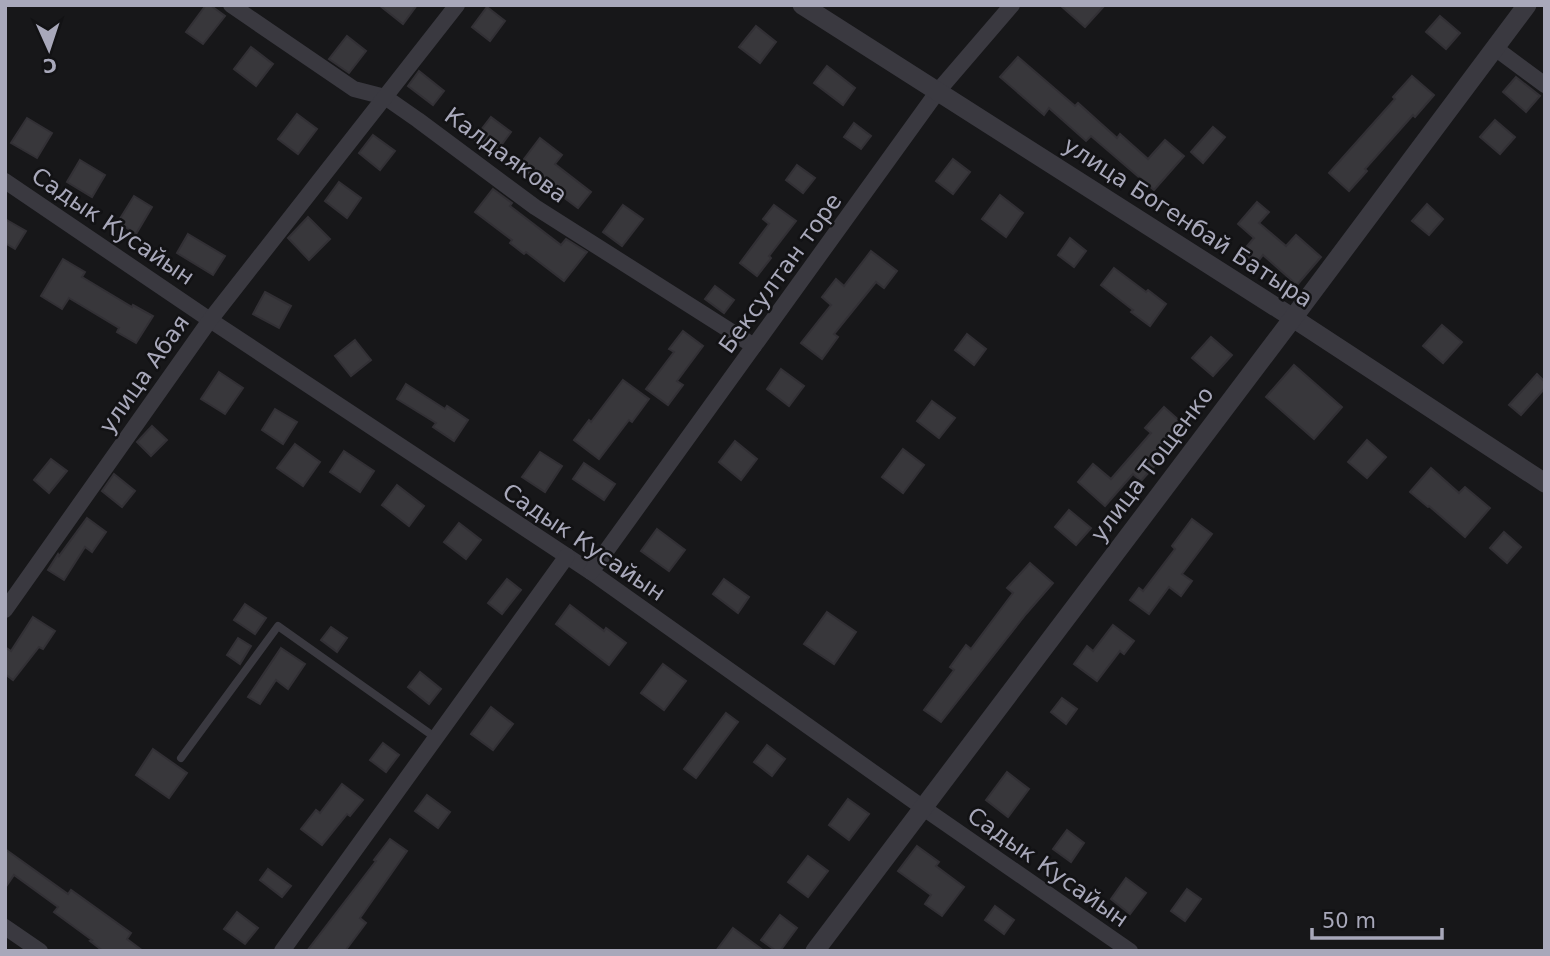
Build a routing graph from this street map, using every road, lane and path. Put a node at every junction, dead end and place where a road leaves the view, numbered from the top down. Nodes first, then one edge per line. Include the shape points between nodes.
1 (231, 5) edge
2 (457, 5) edge
3 (802, 5) edge
4 (1012, 5) edge
5 (1527, 5) edge
6 (1495, 48) junction
7 (1545, 85) edge
8 (938, 91) junction
9 (385, 97) junction
10 (5, 181) edge
11 (1293, 318) junction
12 (210, 320) junction
13 (754, 346) junction
14 (1545, 483) edge
15 (568, 556) junction
16 (592, 572) junction
17 (5, 610) edge
18 (436, 738) junction
19 (181, 758) dead end
20 (922, 807) junction
21 (5, 927) edge
22 (40, 951) edge
23 (282, 951) edge
24 (815, 951) edge
25 (1129, 951) edge

1 - 9 street, Калдаякова via 354,89
2 - 9 street, улица Абая
3 - 8 street, улица Богенбай Батыра
4 - 8 street, Бексултан торе
5 - 6 street, улица Тощенко
6 - 7 street
6 - 11 street, улица Тощенко
8 - 11 street, улица Богенбай Батыра
8 - 13 street, Бексултан торе
9 - 12 street, улица Абая
9 - 13 street, Калдаякова via 536,207
10 - 12 street, Садык Кусайын
11 - 14 street, улица Богенбай Батыра
11 - 20 street, улица Тощенко
12 - 15 street, Садык Кусайын
12 - 17 street, улица Абая
13 - 16 street, Бексултан торе
15 - 16 street, Садык Кусайын
15 - 18 street
16 - 20 street, Садык Кусайын
18 - 19 lane via 278,626
18 - 23 street
20 - 24 street, улица Тощенко
20 - 25 street, Садык Кусайын
21 - 22 street

